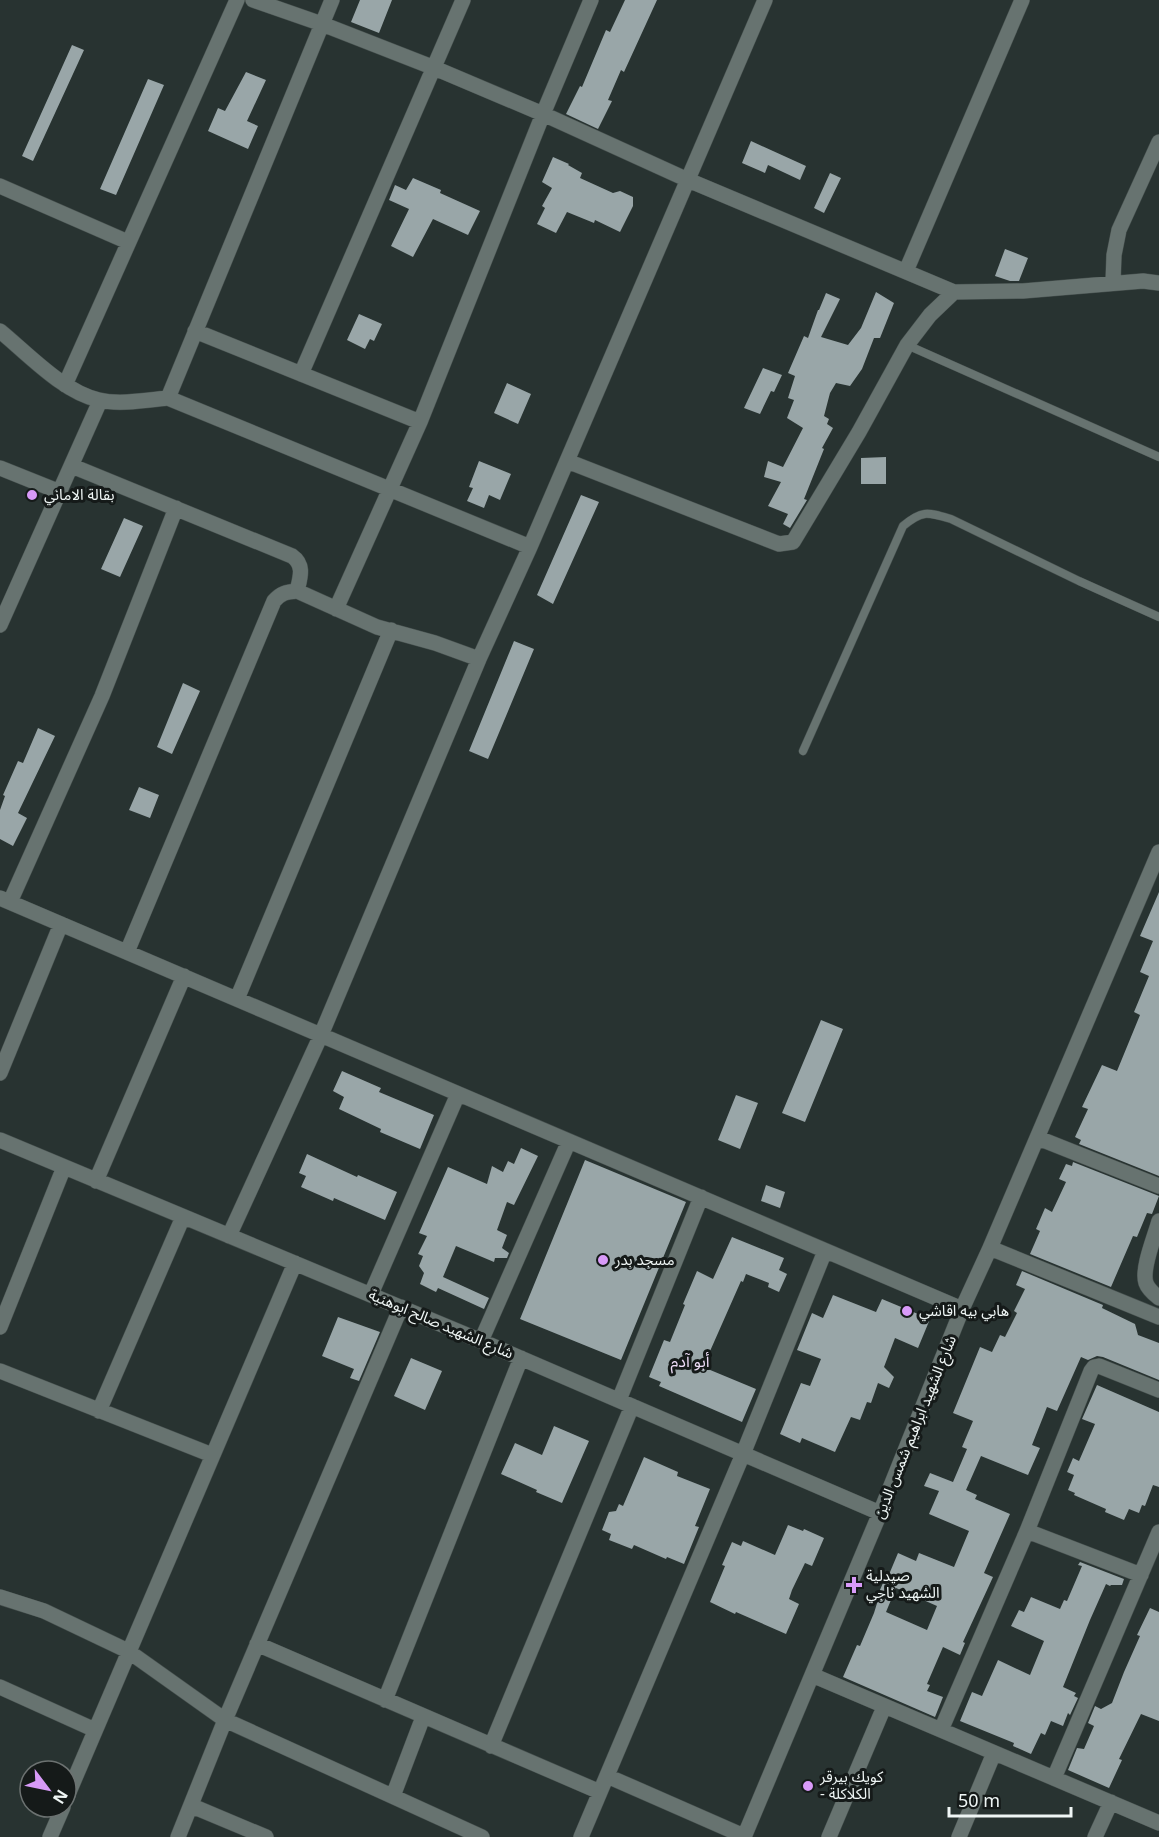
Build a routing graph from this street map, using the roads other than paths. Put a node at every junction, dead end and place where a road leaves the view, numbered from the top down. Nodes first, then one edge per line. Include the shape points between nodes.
1 (237, 0) edge
2 (253, 0) edge
3 (332, 0) edge
4 (462, 0) edge
5 (591, 0) edge
6 (765, 0) edge
7 (1022, 0) edge
8 (322, 24) junction
9 (432, 67) junction
10 (543, 114) junction
11 (1159, 142) edge
12 (688, 180) junction
13 (0, 186) edge
14 (128, 242) junction
15 (906, 272) junction
16 (1113, 282) junction
17 (1159, 283) edge
18 (954, 292) junction
19 (0, 331) edge
20 (195, 331) junction
21 (907, 345) junction
22 (301, 374) junction
23 (64, 385) junction
24 (168, 398) junction
25 (100, 401) junction
26 (420, 422) junction
27 (1159, 457) edge
28 (567, 461) junction
29 (72, 466) junction
30 (0, 468) edge
31 (390, 490) junction
32 (60, 492) junction
33 (176, 508) junction
34 (530, 547) junction
35 (297, 591) junction
36 (336, 609) junction
37 (1159, 617) edge
38 (0, 625) edge
39 (391, 630) junction
40 (479, 659) junction
41 (803, 751) dead end
42 (1159, 852) edge
43 (5, 900) edge
44 (61, 924) junction
45 (128, 952) junction
46 (184, 976) junction
47 (237, 999) junction
48 (321, 1035) junction
49 (0, 1073) edge
50 (458, 1094) junction
51 (1038, 1138) junction
52 (0, 1140) edge
53 (569, 1141) junction
54 (64, 1167) junction
55 (96, 1181) junction
56 (1159, 1186) edge
57 (701, 1197) junction
58 (183, 1217) junction
59 (1159, 1221) edge
60 (229, 1236) junction
61 (990, 1248) junction
62 (825, 1251) junction
63 (295, 1263) junction
64 (371, 1294) junction
65 (1159, 1298) edge
66 (401, 1307) junction
67 (962, 1309) junction
68 (1159, 1317) edge
69 (0, 1327) edge
70 (481, 1341) junction
71 (521, 1358) junction
72 (0, 1371) edge
73 (1159, 1390) edge
74 (625, 1403) junction
75 (99, 1411) junction
76 (743, 1454) junction
77 (212, 1455) junction
78 (880, 1513) junction
79 (1027, 1531) junction
80 (1159, 1532) edge
81 (1140, 1575) junction
82 (0, 1597) edge
83 (257, 1644) junction
84 (128, 1651) junction
85 (812, 1676) junction
86 (0, 1686) edge
87 (385, 1700) junction
88 (884, 1707) junction
89 (423, 1717) junction
90 (225, 1720) junction
91 (95, 1730) junction
92 (941, 1730) junction
93 (491, 1746) junction
94 (994, 1752) junction
95 (78, 1770) edge
96 (607, 1776) junction
97 (1054, 1778) junction
98 (600, 1792) junction
99 (393, 1796) junction
100 (1111, 1802) junction
101 (192, 1806) junction
102 (58, 1819) edge
103 (1159, 1823) edge
104 (744, 1836) edge
105 (50, 1837) edge
106 (178, 1837) edge
107 (266, 1837) edge
108 (482, 1837) edge
109 (581, 1837) edge
110 (829, 1837) edge
111 (958, 1837) edge
112 (1095, 1837) edge

1 - 14 street
2 - 8 street
3 - 8 street
4 - 9 street
5 - 10 street
6 - 12 street
7 - 15 street
8 - 9 street
8 - 20 street
9 - 10 street
9 - 22 street
10 - 12 street
10 - 26 street
11 - 16 street via 1119,231
12 - 15 street
12 - 28 street
13 - 14 street
14 - 23 street
15 - 18 street
16 - 17 street
16 - 18 street via 1071,288
18 - 21 street
19 - 23 street
20 - 22 street
20 - 24 street
21 - 27 lane
21 - 28 street via 793,542 779,544
22 - 26 street
23 - 25 street
24 - 25 street
24 - 31 street
25 - 29 street
26 - 31 street
28 - 34 street
29 - 32 street
29 - 33 street
30 - 32 street
31 - 34 street
31 - 36 street
32 - 38 street
33 - 35 street via 297,560 301,573
33 - 43 street via 102,696
34 - 40 street
35 - 36 street
35 - 45 street via 286,592 274,601
36 - 39 street
37 - 41 lane via 951,519 933,513 917,515 903,526
39 - 40 street
39 - 47 street
40 - 48 street
42 - 51 street, شارع الشهيد ابراهيم شمس الدين
43 - 44 street
44 - 45 street
44 - 49 street
45 - 46 street
46 - 47 street
46 - 55 street
47 - 48 street
48 - 50 street
48 - 60 street
50 - 53 street
50 - 64 street
51 - 56 street
51 - 61 street, شارع الشهيد ابراهيم شمس الدين
52 - 54 street, شارع الشهيد صالح ابوهنية
53 - 57 street
53 - 70 street
54 - 55 street, شارع الشهيد صالح ابوهنية
54 - 69 street
55 - 58 street, شارع الشهيد صالح ابوهنية
57 - 62 street
57 - 74 street
58 - 60 street, شارع الشهيد صالح ابوهنية
58 - 75 street
59 - 65 street via 1145,1281
60 - 63 street, شارع الشهيد صالح ابوهنية
61 - 67 street, شارع الشهيد ابراهيم شمس الدين
61 - 68 street
62 - 67 street
62 - 76 street
63 - 64 street, شارع الشهيد صالح ابوهنية
63 - 77 street
64 - 66 street, شارع الشهيد صالح ابوهنية
66 - 70 street, شارع الشهيد صالح ابوهنية
66 - 83 street
67 - 78 street, شارع الشهيد ابراهيم شمس الدين
70 - 71 street, شارع الشهيد صالح ابوهنية
71 - 74 street, شارع الشهيد صالح ابوهنية
71 - 87 street
72 - 75 street
73 - 79 street via 1094,1367
74 - 76 street, شارع الشهيد صالح ابوهنية
74 - 93 street
75 - 77 street
76 - 78 street, شارع الشهيد صالح ابوهنية
76 - 96 street
77 - 84 street
78 - 85 street, شارع الشهيد ابراهيم شمس الدين
79 - 81 street
79 - 92 street
80 - 81 street
81 - 97 street
82 - 84 street via 44,1611
83 - 87 street
83 - 90 street
84 - 90 street
84 - 91 street
85 - 88 street
85 - 104 street, شارع الشهيد ابراهيم شمس الدين
86 - 91 street
87 - 89 street
88 - 92 street
88 - 110 street
89 - 93 street
89 - 99 street
90 - 99 street
90 - 101 street
91 - 95 street
92 - 94 street
93 - 98 street
94 - 97 street
94 - 111 street
96 - 98 street
96 - 104 street
97 - 100 street
98 - 109 street
99 - 108 street
100 - 103 street
100 - 112 street
101 - 106 street
101 - 107 street
102 - 105 street

